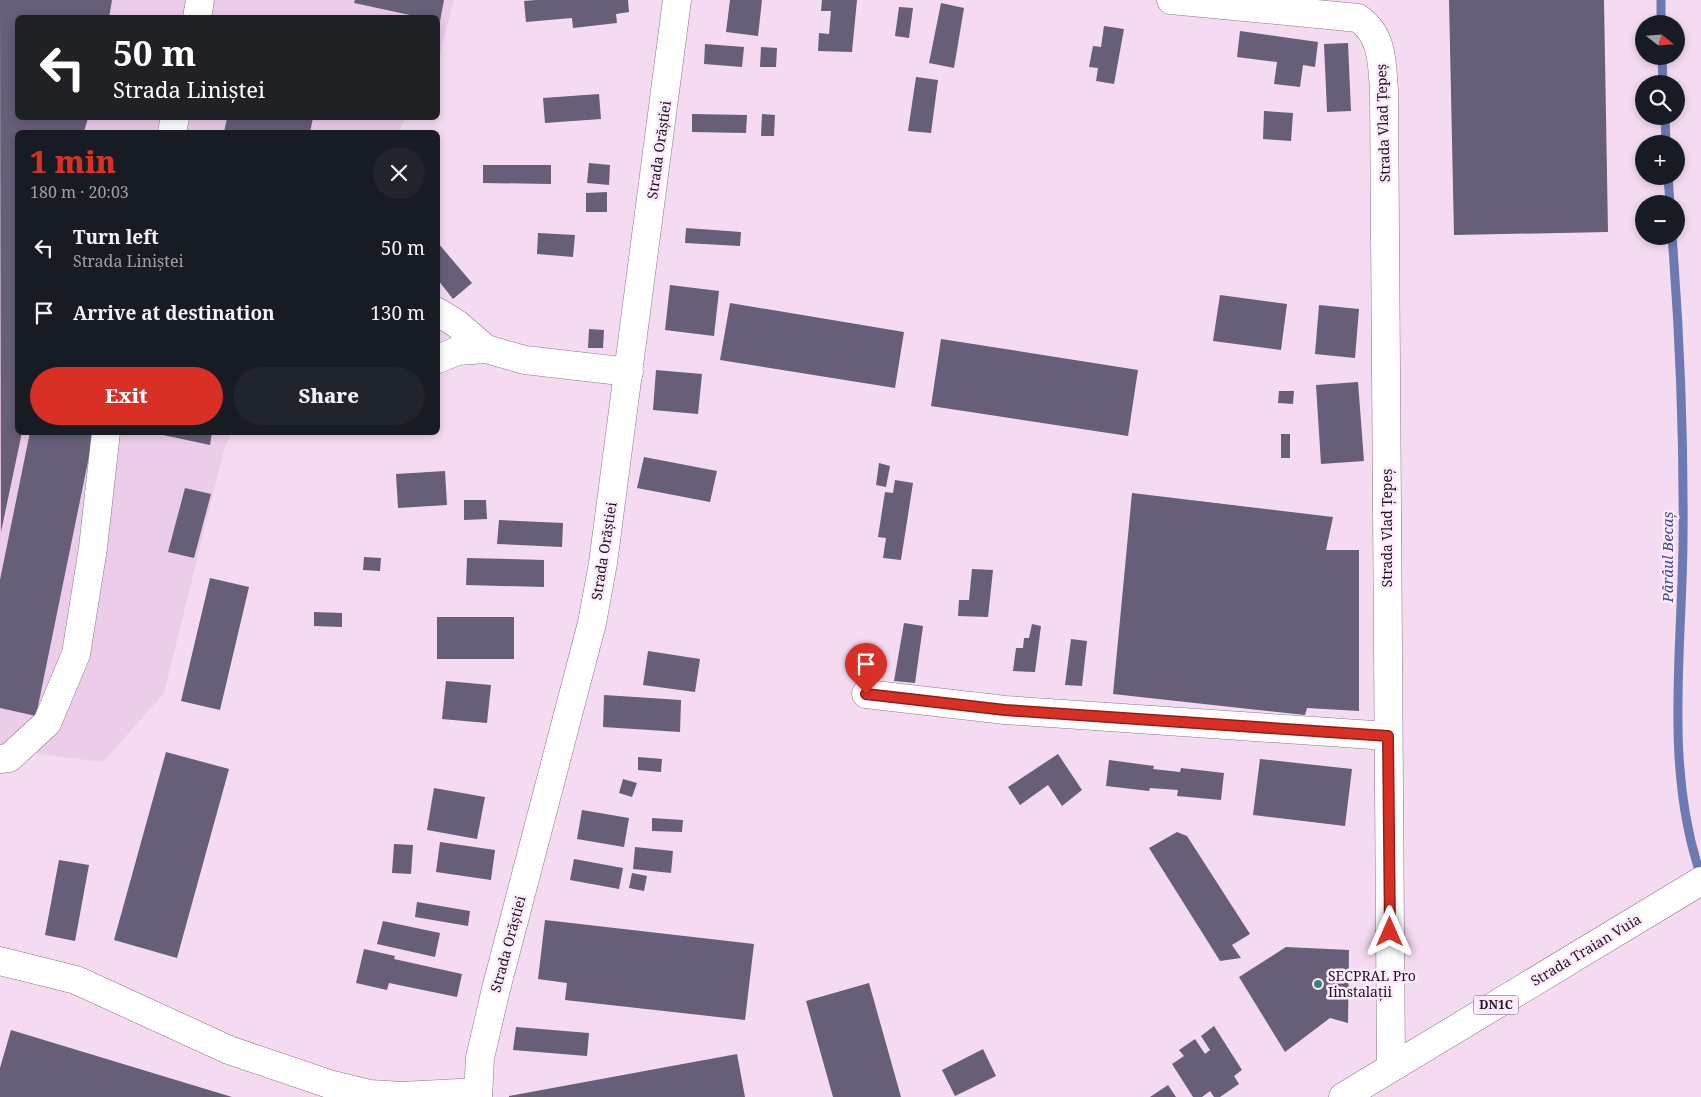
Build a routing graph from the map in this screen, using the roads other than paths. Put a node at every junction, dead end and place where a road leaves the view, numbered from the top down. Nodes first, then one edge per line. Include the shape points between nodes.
1 (200, 0) edge
2 (678, 0) edge
3 (1171, 0) edge
4 (198, 15) edge
5 (440, 313) edge
6 (486, 349) junction
7 (440, 358) edge
8 (629, 372) junction
9 (106, 435) edge
10 (866, 694) dead end
11 (1388, 736) junction
12 (0, 759) edge
13 (1701, 881) edge
14 (0, 961) edge
15 (1391, 1068) junction
16 (478, 1094) edge
17 (1343, 1097) edge

1 - 4 street
2 - 8 street, Strada Orăștiei
3 - 11 street, Strada Vlad Țepeș via 1358,18 1369,26 1377,39 1384,91
5 - 6 street
6 - 7 street via 457,351
6 - 8 street via 525,360
8 - 16 street, Strada Orăștiei via 592,623 496,989 480,1058
9 - 12 street via 93,548 76,654 47,723 9,758
10 - 11 street via 1005,710
11 - 15 street, Strada Vlad Țepeș
13 - 15 street, Strada Traian Vuia / DN1C
14 - 16 street, Strada Orăștiei via 76,980 229,1050 329,1084 370,1094
15 - 17 street, Strada Traian Vuia / DN1C

